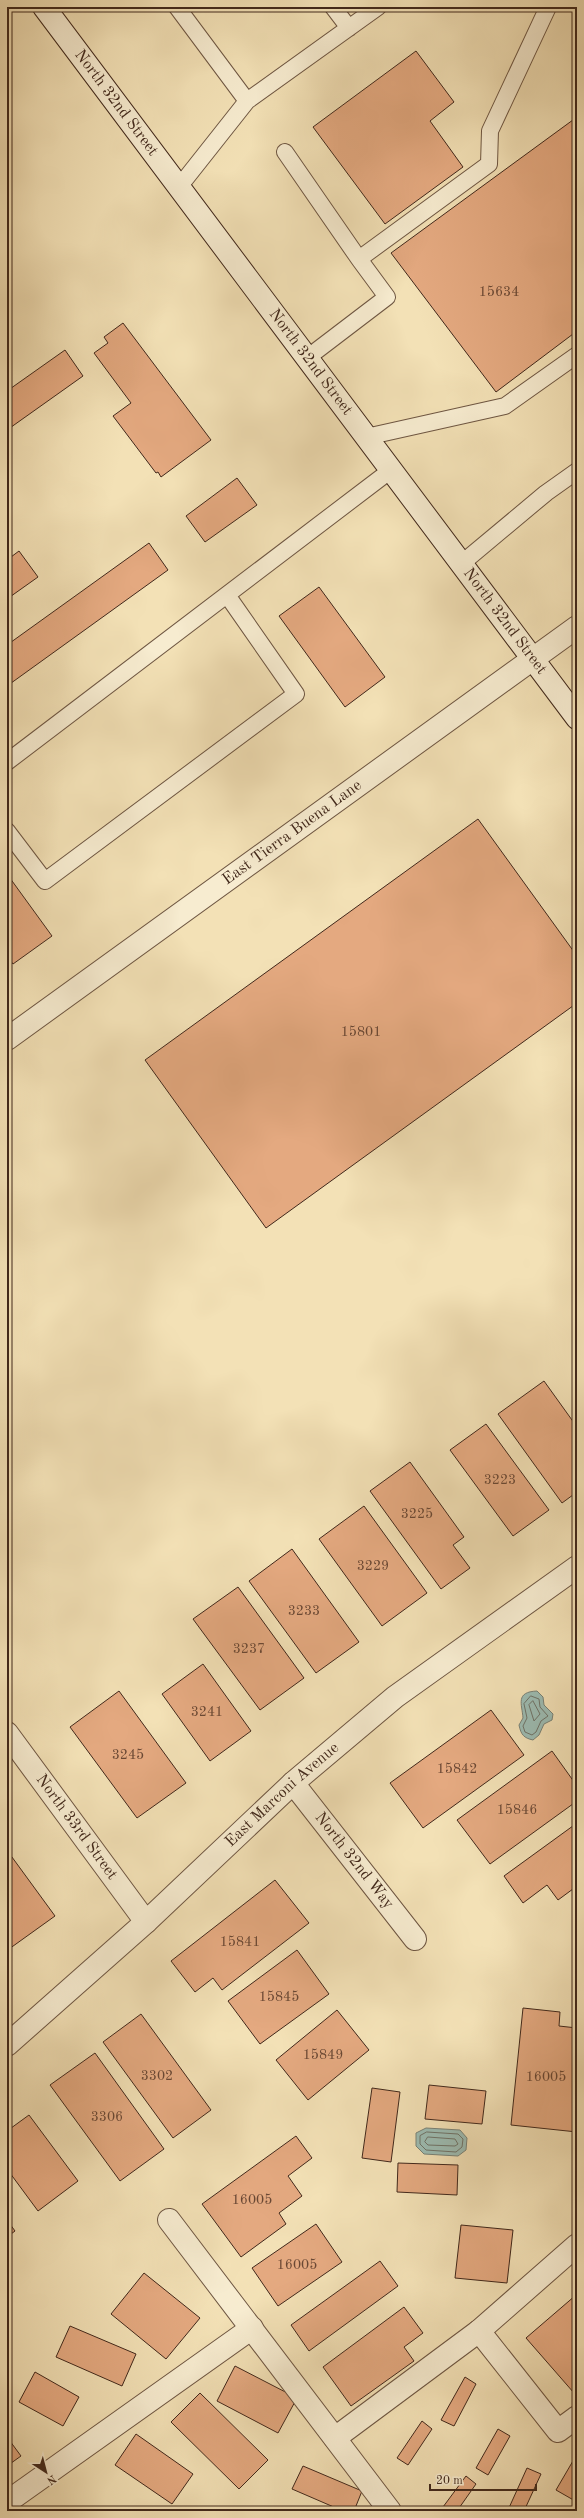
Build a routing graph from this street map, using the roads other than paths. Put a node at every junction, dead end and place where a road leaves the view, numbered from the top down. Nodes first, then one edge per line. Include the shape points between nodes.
1 (44, 7) edge
2 (177, 7) edge
3 (333, 7) edge
4 (378, 7) edge
5 (548, 7) edge
6 (349, 28) junction
7 (246, 101) junction
8 (285, 152) dead end
9 (179, 187) junction
10 (359, 259) junction
11 (577, 355) edge
12 (307, 358) junction
13 (366, 437) junction
14 (391, 470) junction
15 (577, 471) edge
16 (461, 564) junction
17 (227, 595) junction
18 (577, 627) edge
19 (533, 659) junction
20 (577, 718) edge
21 (7, 762) edge
22 (7, 831) edge
23 (7, 1039) edge
24 (577, 1567) edge
25 (7, 1733) edge
26 (293, 1783) junction
27 (146, 1922) junction
28 (415, 1939) dead end
29 (7, 2045) edge
30 (169, 2220) dead end
31 (577, 2245) edge
32 (252, 2328) junction
33 (479, 2331) junction
34 (577, 2417) edge
35 (335, 2438) junction
36 (7, 2502) edge
37 (390, 2511) edge

1 - 9 street, North 32nd Street
2 - 7 lane
3 - 6 lane
4 - 6 lane
5 - 10 lane via 490,131 489,164
6 - 7 lane
7 - 9 lane
8 - 10 lane
9 - 12 street, North 32nd Street
10 - 12 lane via 387,297
11 - 13 lane via 505,406
12 - 13 street, North 32nd Street
13 - 14 street, North 32nd Street
14 - 16 street, North 32nd Street
14 - 17 lane
15 - 16 lane via 546,493
16 - 19 street, North 32nd Street
17 - 21 lane
17 - 22 lane via 296,694 45,881
18 - 19 street, East Tierra Buena Lane
19 - 20 street, North 32nd Street
19 - 23 street, East Tierra Buena Lane
24 - 26 street, East Marconi Avenue via 395,1697
25 - 27 street, North 33rd Street
26 - 27 street, East Marconi Avenue
26 - 28 street, North 32nd Way
27 - 29 street, East Marconi Avenue
30 - 32 street
31 - 33 street
32 - 35 street
32 - 36 street
33 - 34 street via 558,2431
33 - 35 street
35 - 37 street

